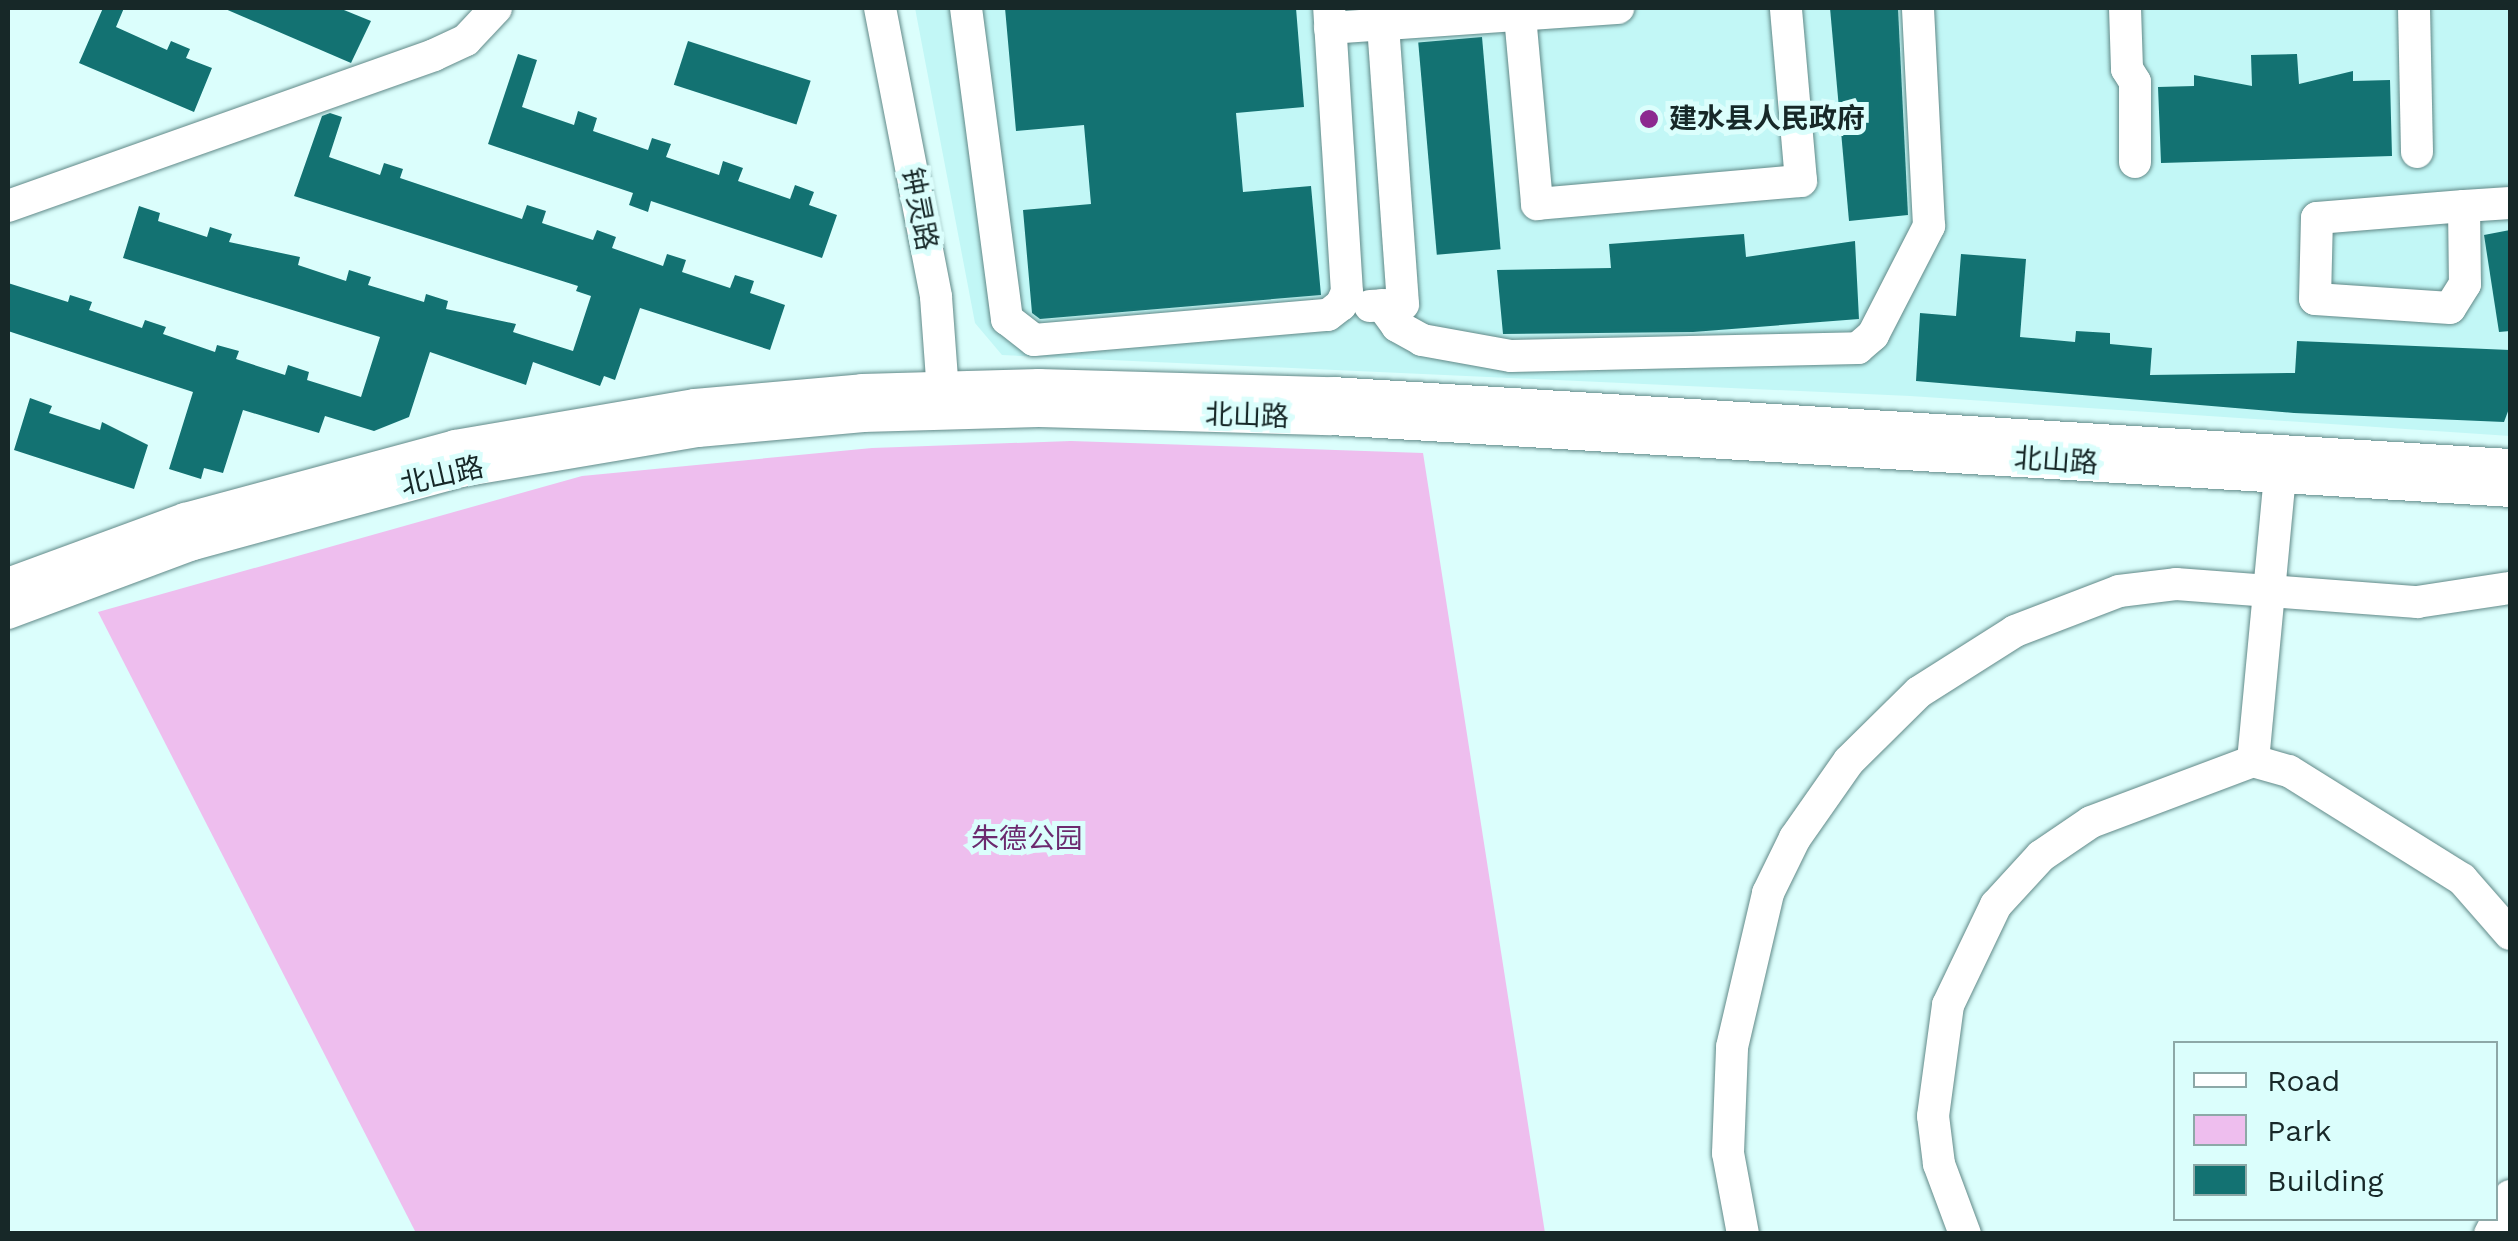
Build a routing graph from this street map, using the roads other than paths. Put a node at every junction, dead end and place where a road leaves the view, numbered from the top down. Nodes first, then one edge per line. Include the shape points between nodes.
1 (496, 8) edge
2 (880, 8) edge
3 (966, 8) edge
4 (1618, 8) edge
5 (1786, 8) edge
6 (1918, 8) edge
7 (2125, 8) edge
8 (2414, 8) edge
9 (1437, 12) edge
10 (1520, 16) junction
11 (1330, 18) edge
12 (1383, 22) junction
13 (2417, 152) dead end
14 (2135, 162) dead end
15 (2510, 203) edge
16 (8, 206) edge
17 (2464, 206) junction
18 (1341, 305) junction
19 (1382, 305) junction
20 (944, 400) junction
21 (2510, 465) edge
22 (2280, 476) junction
23 (2510, 491) edge
24 (8, 584) edge
25 (2270, 587) junction
26 (2510, 588) edge
27 (8, 612) edge
28 (2252, 761) junction
29 (2510, 934) edge
30 (2510, 1196) edge
31 (2498, 1219) edge
32 (1743, 1234) edge
33 (1965, 1234) edge

1 - 16 street via 466,40 434,55
2 - 20 street, 钟灵路 via 936,297
3 - 18 street via 1007,319 1019,334 1034,340 1328,315
4 - 10 street
5 - 10 street via 1802,182 1538,204
6 - 19 street via 1929,226 1873,335 1858,348 1512,356 1422,340 1397,326
7 - 14 street via 2126,69 2135,82
8 - 13 street
9 - 10 street
9 - 12 street
11 - 12 street
11 - 18 street via 1347,292
12 - 19 street via 1403,304
15 - 17 street
17 - 17 street via 2317,218 2315,299 2450,308 2465,284
18 - 19 street
20 - 21 street, 北山路 via 1332,393
20 - 22 street, 北山路
20 - 24 street, 北山路 via 695,405 455,446 185,520
20 - 27 street, 北山路 via 698,431 461,471 193,544
22 - 23 street, 北山路
22 - 25 street
25 - 26 street via 2418,602
25 - 28 street
25 - 32 street via 2176,584 2065,608 1919,692 1849,762 1780,866 1740,998 1728,1153
28 - 29 street via 2289,771 2462,878
28 - 33 street via 2117,811 2065,838 2018,880 1981,930 1948,1004 1934,1088 1940,1164
30 - 31 street

